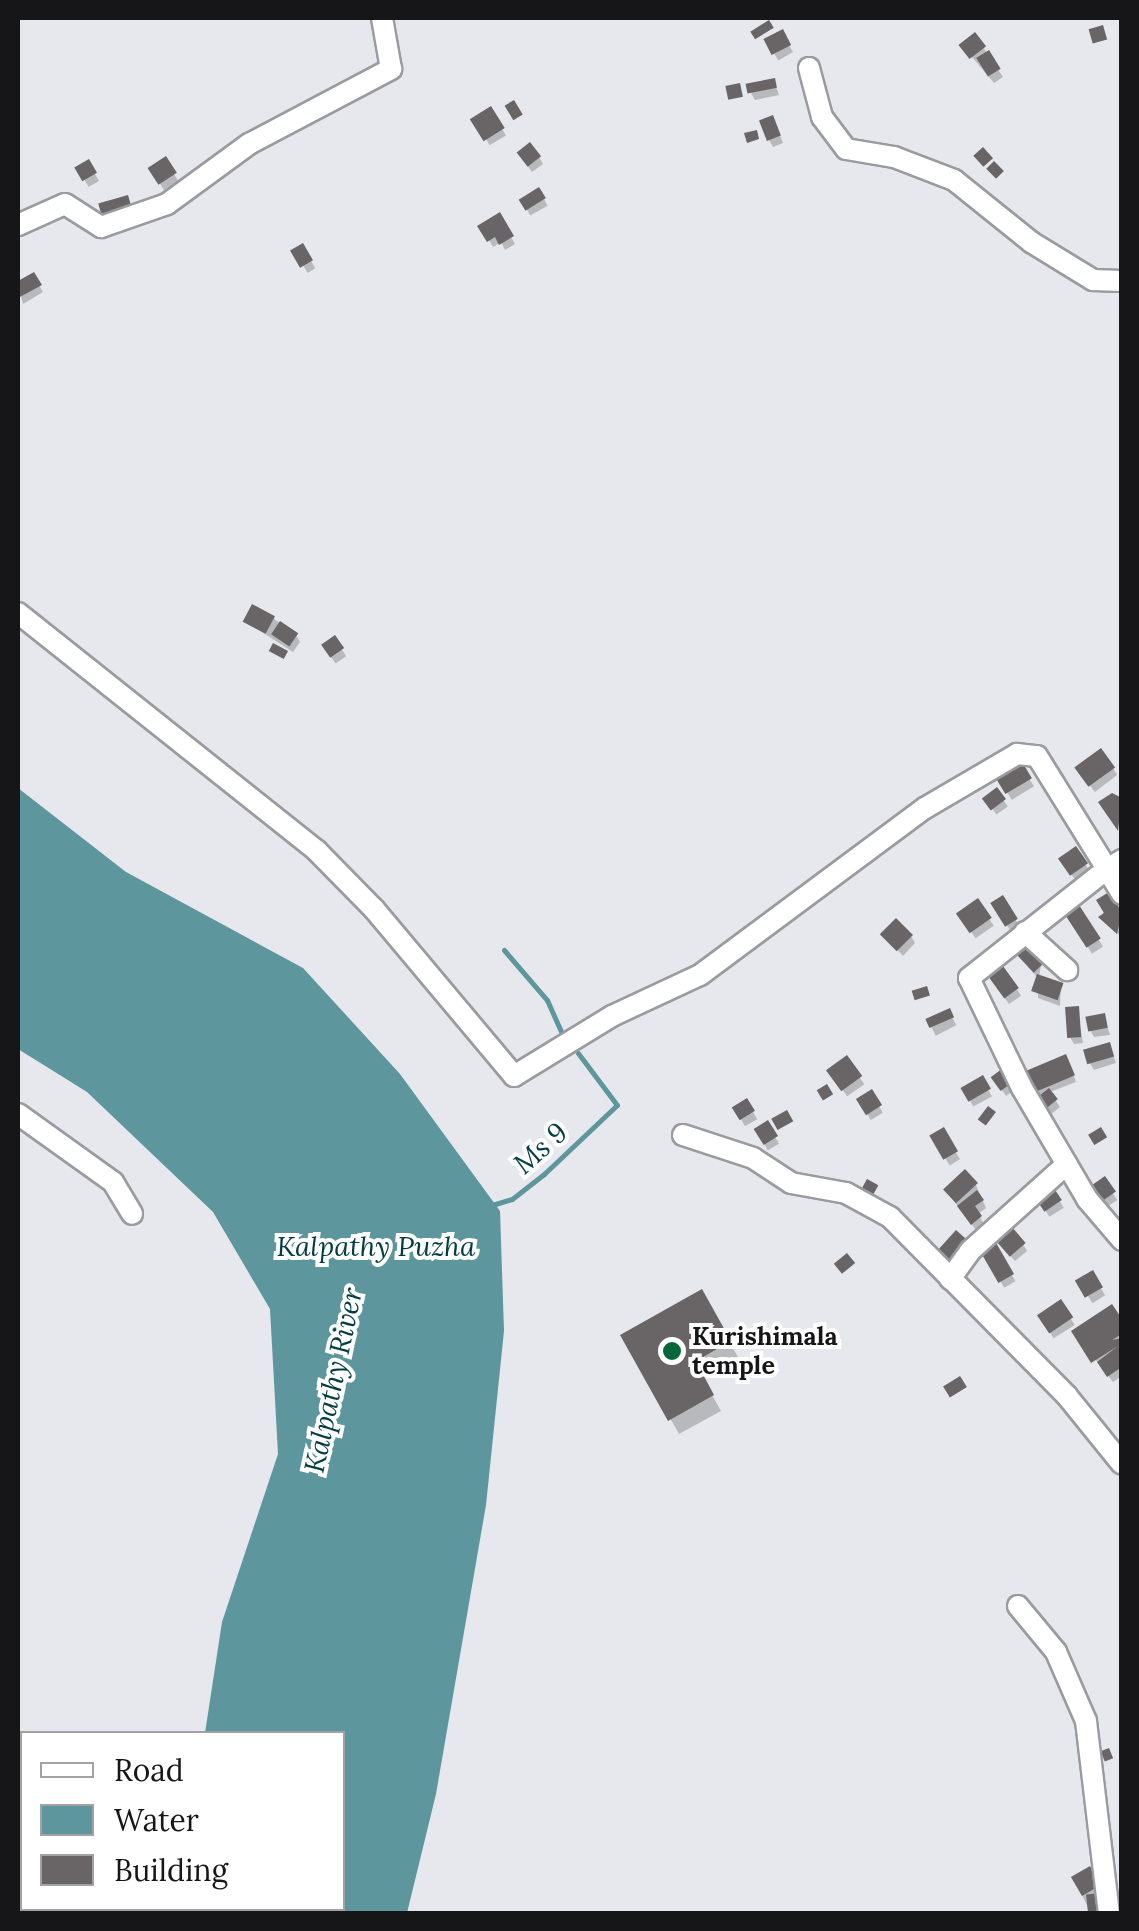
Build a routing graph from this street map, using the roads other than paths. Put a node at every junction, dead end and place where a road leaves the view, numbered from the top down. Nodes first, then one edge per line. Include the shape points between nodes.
1 (382, 18) edge
2 (809, 68) dead end
3 (18, 225) edge
4 (1122, 281) edge
5 (18, 613) edge
6 (1114, 864) edge
7 (1122, 894) edge
8 (1026, 932) junction
9 (1066, 970) dead end
10 (18, 1114) edge
11 (683, 1135) dead end
12 (1066, 1164) junction
13 (132, 1214) dead end
14 (1122, 1240) edge
15 (950, 1279) junction
16 (1122, 1464) edge
17 (1018, 1606) dead end
18 (1109, 1914) edge

1 - 3 street via 391,68 250,144 167,204 101,227 65,204
2 - 4 street via 822,117 846,150 894,157 954,180 1046,252 1094,280
5 - 6 street via 317,851 514,1076 612,1016 700,975 926,808 1017,754 1037,756
6 - 7 street
6 - 8 street
8 - 9 street
8 - 12 street via 970,978
10 - 13 street via 113,1182
11 - 15 street via 753,1158 791,1183 868,1202
12 - 14 street
12 - 15 street via 970,1251
15 - 16 street via 1074,1404
17 - 18 street via 1056,1652 1086,1721

